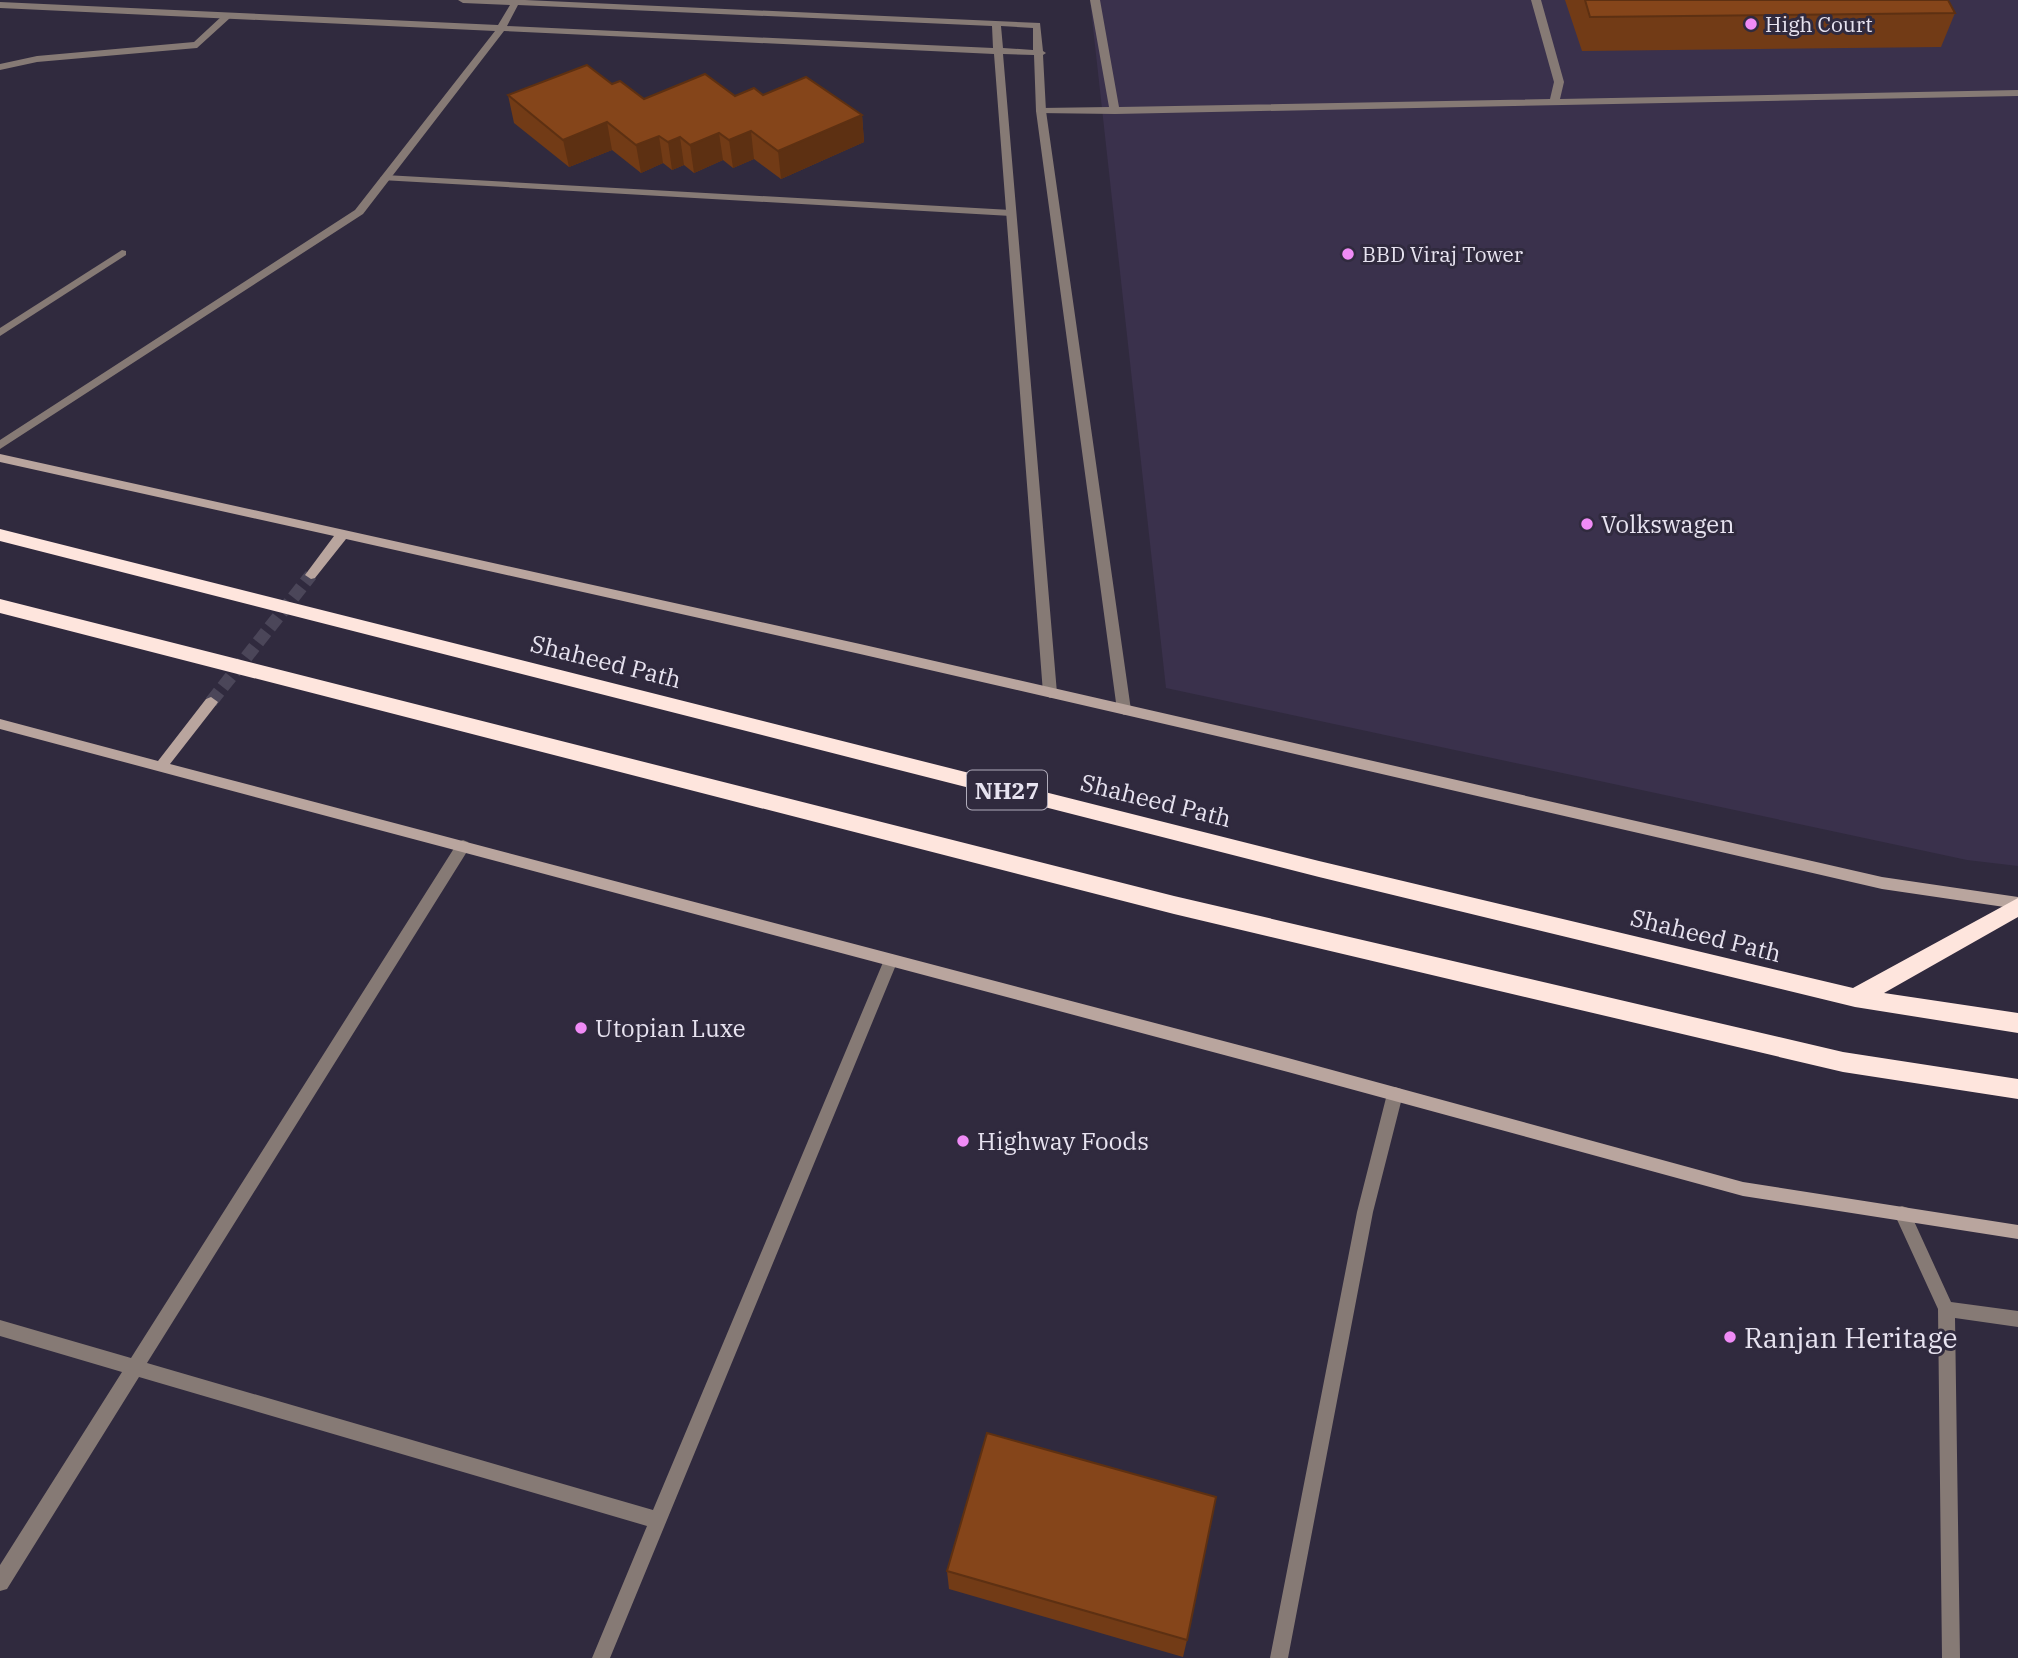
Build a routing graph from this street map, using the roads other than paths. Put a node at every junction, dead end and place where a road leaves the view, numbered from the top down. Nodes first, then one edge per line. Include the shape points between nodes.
1 (463, 0) edge
2 (1095, 0) edge
3 (1536, 0) edge
4 (515, 3) junction
5 (0, 5) edge
6 (225, 18) junction
7 (996, 23) junction
8 (501, 29) junction
9 (998, 51) junction
10 (1041, 52) junction
11 (0, 68) edge
12 (2018, 93) edge
13 (1554, 102) junction
14 (1041, 111) junction
15 (1115, 111) junction
16 (385, 178) junction
17 (1012, 213) junction
18 (122, 253) dead end
19 (0, 333) edge
20 (0, 445) edge
21 (0, 458) edge
22 (343, 534) junction
23 (0, 535) edge
24 (311, 575) tunnel mouth
25 (0, 606) edge
26 (1050, 693) junction
27 (211, 702) tunnel mouth
28 (1124, 710) junction
29 (0, 724) edge
30 (161, 766) junction
31 (463, 846) junction
32 (2018, 905) edge
33 (891, 960) junction
34 (1855, 998) junction
35 (2018, 1023) edge
36 (2018, 1089) edge
37 (1395, 1094) junction
38 (1902, 1213) junction
39 (2018, 1232) edge
40 (1946, 1309) junction
41 (2018, 1319) edge
42 (0, 1328) edge
43 (135, 1367) junction
44 (659, 1521) junction
45 (0, 1582) edge
46 (601, 1658) edge
47 (1279, 1658) edge
48 (1951, 1658) edge

1 - 4 street
2 - 15 street
3 - 13 street via 1559,82
4 - 7 street
4 - 8 street
5 - 6 street
6 - 8 street
6 - 11 street via 197,45 37,59
7 - 9 street
7 - 10 street via 1037,25
8 - 9 street
8 - 16 street
9 - 10 street
9 - 17 street
10 - 14 street
12 - 13 street
13 - 15 street
14 - 15 street
14 - 28 street
16 - 17 street
16 - 20 street via 359,212
17 - 26 street
18 - 19 street
21 - 22 street
22 - 24 street
22 - 26 street
23 - 34 highway, Shaheed Path / NH27 via 1306,865
25 - 36 highway via 1174,905 1843,1062
26 - 28 street
27 - 30 street
28 - 32 street via 1882,883
29 - 30 street
30 - 31 street
31 - 33 street
31 - 43 street
32 - 34 highway
33 - 37 street
33 - 44 street
34 - 35 highway, Shaheed Path / NH27
37 - 38 street via 1743,1189
37 - 47 street via 1365,1212
38 - 39 street
38 - 40 street
40 - 41 street
40 - 48 street
42 - 43 street
43 - 44 street
43 - 45 street
44 - 46 street

